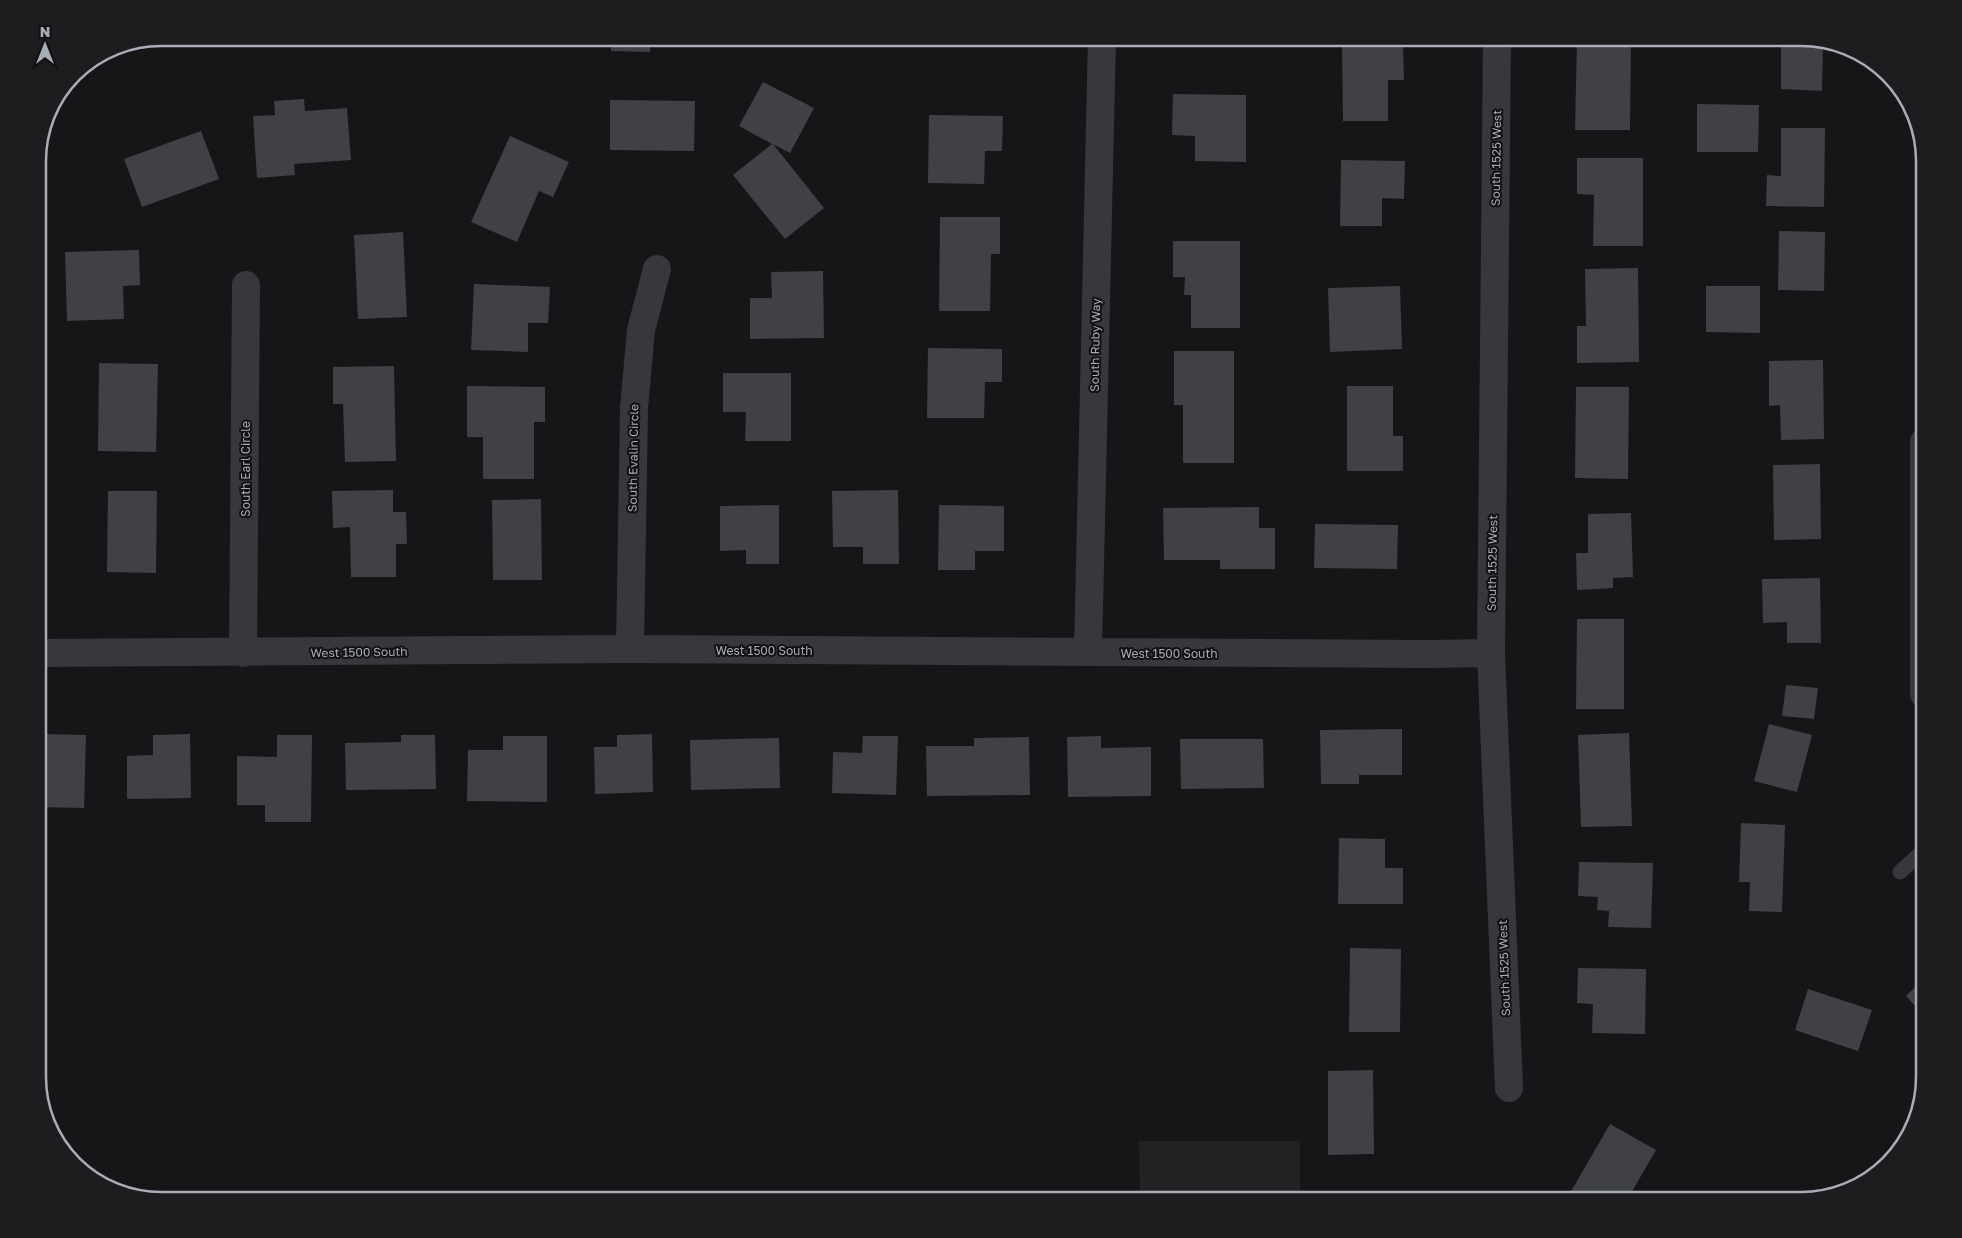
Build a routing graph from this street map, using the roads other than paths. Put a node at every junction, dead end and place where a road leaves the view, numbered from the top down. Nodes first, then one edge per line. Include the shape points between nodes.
1 (1102, 46) edge
2 (1497, 46) edge
3 (657, 269) dead end
4 (246, 285) dead end
5 (630, 649) junction
6 (1088, 652) junction
7 (46, 653) edge
8 (243, 653) junction
9 (1491, 653) junction
10 (1916, 857) edge
11 (1900, 872) dead end
12 (1509, 1088) dead end

1 - 6 street, South Ruby Way
2 - 9 street, South 1525 West
3 - 5 street, South Evalin Circle via 640,330 634,408
4 - 8 street, South Earl Circle
5 - 6 street, West 1500 South
5 - 8 street, West 1500 South
6 - 9 street, West 1500 South
7 - 8 street, West 1500 South
9 - 12 street, South 1525 West
10 - 11 lane

